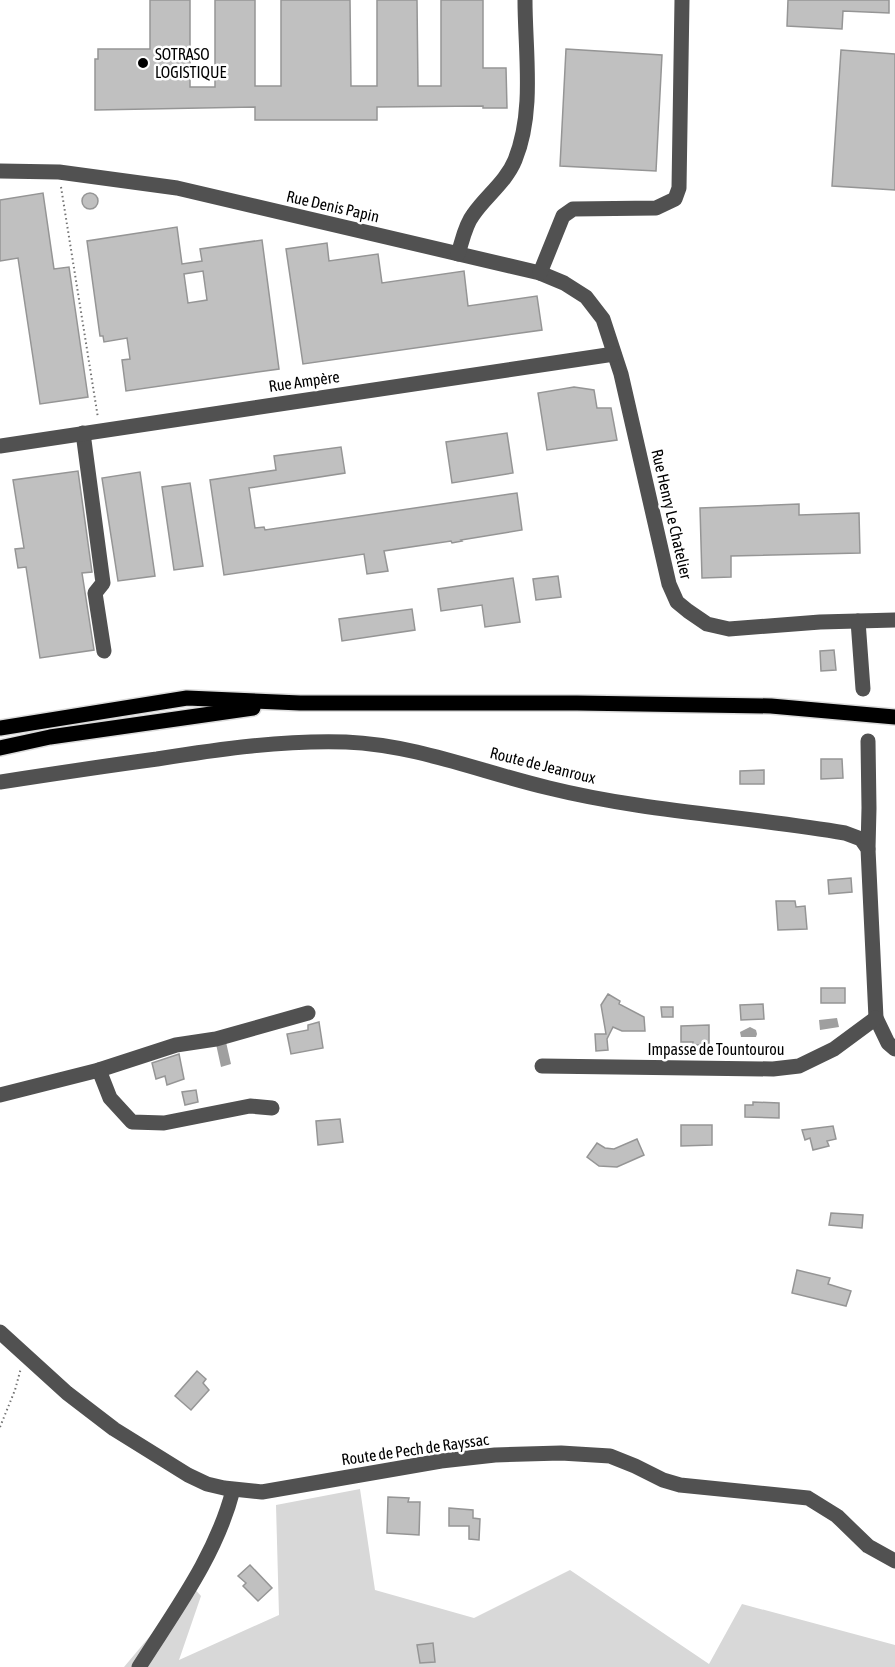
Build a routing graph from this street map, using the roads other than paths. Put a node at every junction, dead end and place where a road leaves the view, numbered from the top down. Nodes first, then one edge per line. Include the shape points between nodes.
1 (525, 0) edge
2 (681, 0) edge
3 (0, 171) edge
4 (458, 254) junction
5 (540, 273) junction
6 (614, 354) junction
7 (83, 433) junction
8 (0, 446) edge
9 (895, 620) edge
10 (858, 621) junction
11 (104, 651) dead end
12 (864, 689) dead end
13 (300, 703) junction
14 (895, 717) edge
15 (0, 728) edge
16 (868, 741) dead end
17 (0, 748) edge
18 (0, 782) edge
19 (868, 849) junction
20 (308, 1013) dead end
21 (876, 1018) junction
22 (895, 1049) edge
23 (542, 1066) dead end
24 (99, 1070) junction
25 (0, 1095) edge
26 (272, 1108) dead end
27 (0, 1332) edge
28 (233, 1490) junction
29 (895, 1561) edge
30 (139, 1667) edge

1 - 4 street via 524,133 515,162 471,216
2 - 5 street via 680,188 675,199 656,208 573,209 564,216
3 - 4 street, Rue Denis Papin via 59,172 177,188
4 - 5 street, Rue Denis Papin
5 - 6 street, Rue Denis Papin via 564,282 586,297 603,319
6 - 7 street, Rue Ampère
6 - 10 street, Rue Henry Le Chatelier via 669,584 677,602 707,624 729,629
7 - 8 street, Rue Ampère
7 - 11 street via 103,583 95,593
9 - 10 street, Rue Henry Le Chatelier
10 - 12 street
13 - 14 main road via 771,706
13 - 15 main road via 187,698
13 - 17 main road via 50,737
16 - 19 street
18 - 19 street, Route de Jeanroux via 279,743 348,742 428,754 549,788 619,802 844,833 861,839
19 - 21 street
20 - 24 street via 216,1039 176,1045
21 - 22 street
21 - 23 street, Impasse de Tountourou via 834,1049 799,1066
24 - 25 street
24 - 26 street via 110,1098 132,1122 164,1123 250,1106
27 - 28 street, Route de Pech de Rayssac via 67,1393 142,1448 197,1479
28 - 29 street, Route de Pech de Rayssac via 262,1492 495,1455 610,1456 680,1485 808,1498 837,1516 868,1546
28 - 30 street via 206,1562

